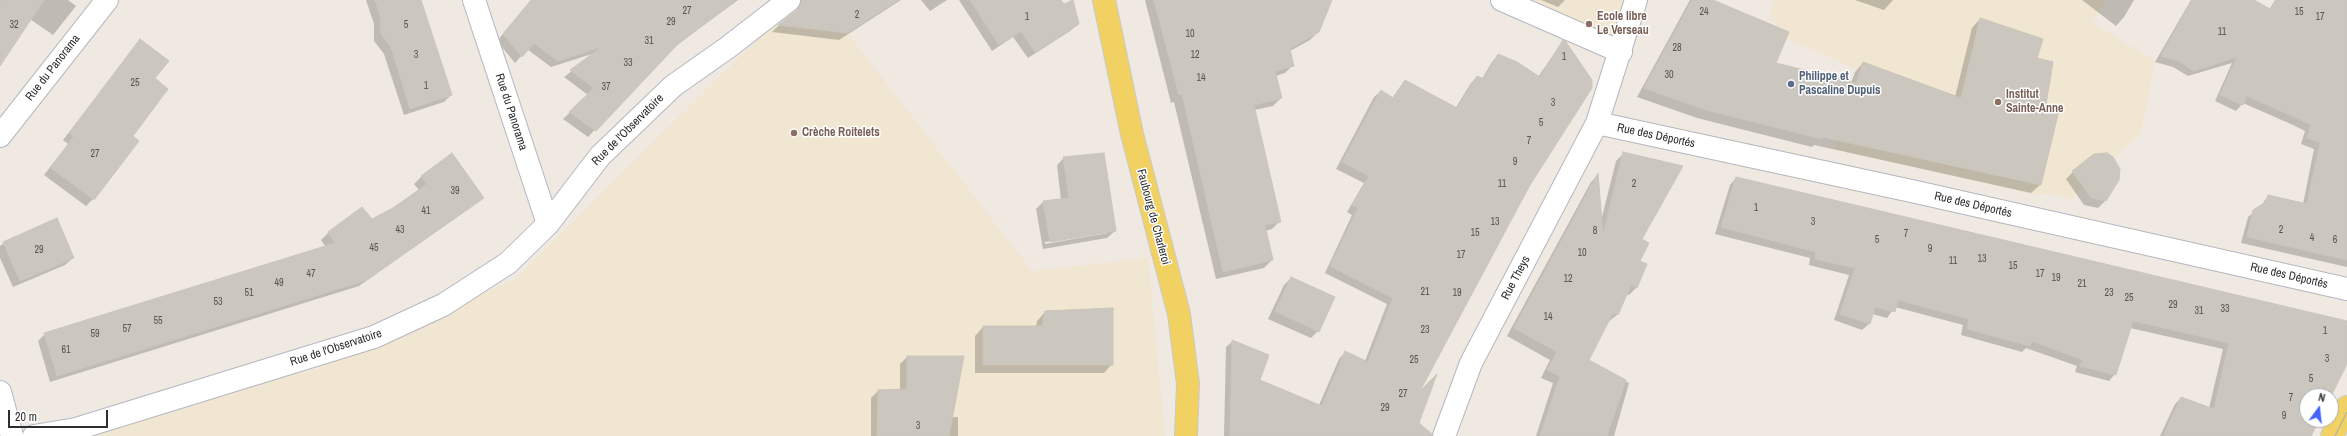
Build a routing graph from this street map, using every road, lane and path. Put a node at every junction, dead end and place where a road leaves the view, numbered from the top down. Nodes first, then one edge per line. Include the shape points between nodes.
1 (107, 0) edge
2 (474, 0) edge
3 (789, 0) edge
4 (1104, 0) edge
5 (1502, 0) edge
6 (1636, 0) edge
7 (1621, 52) junction
8 (1597, 124) junction
9 (0, 136) edge
10 (548, 224) junction
11 (2347, 289) edge
12 (0, 392) edge
13 (2347, 407) edge
14 (12, 436) edge
15 (34, 436) edge
16 (1186, 436) edge
17 (1444, 436) edge
18 (2332, 436) edge

1 - 9 street, Rue du Panorama
2 - 10 street, Rue du Panorama
3 - 10 street, Rue de l'Observatoire via 673,86 600,156
4 - 16 main road, Faubourg de Charleroi via 1132,134 1179,314 1188,384
5 - 7 street
6 - 7 street, Rue Theys
7 - 8 street, Rue Theys
8 - 11 street, Rue des Déportés
8 - 17 street, Rue Theys via 1471,364
10 - 15 street, Rue de l'Observatoire via 508,263 443,305 374,337 76,429
12 - 14 street
13 - 18 main road

